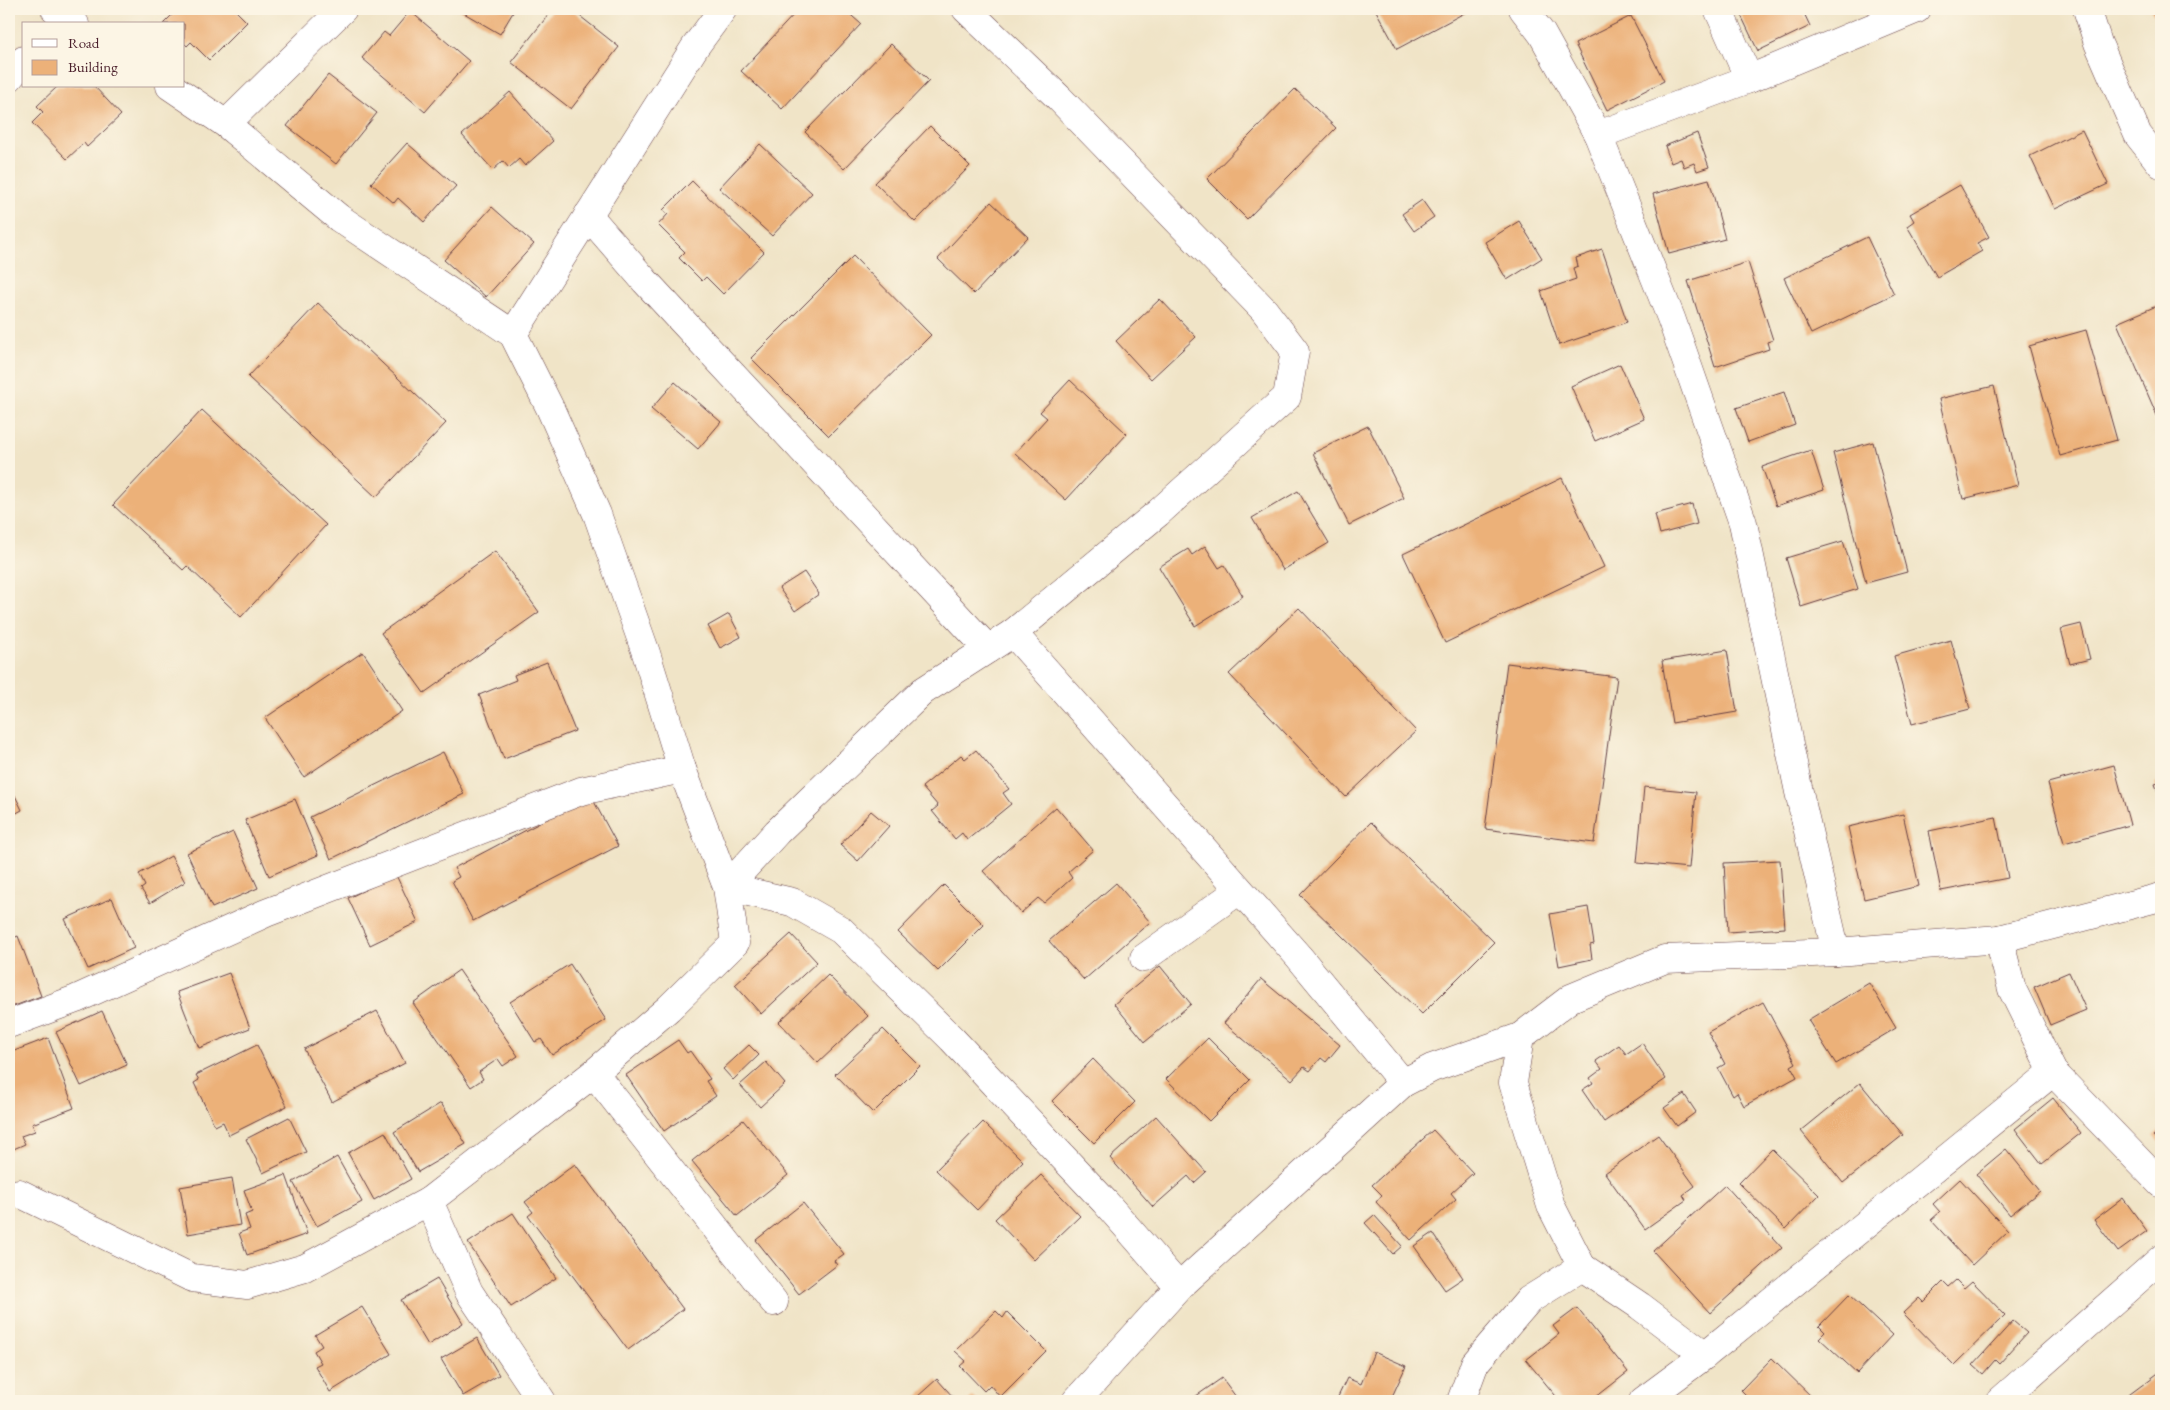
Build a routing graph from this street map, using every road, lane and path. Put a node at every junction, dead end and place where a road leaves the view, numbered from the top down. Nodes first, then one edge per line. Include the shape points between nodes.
1 (343, 9) edge
2 (723, 9) edge
3 (966, 9) edge
4 (1523, 9) edge
5 (1718, 9) edge
6 (1917, 9) edge
7 (2087, 9) edge
8 (22, 62) edge
9 (9, 78) edge
10 (1749, 79) junction
11 (173, 88) edge
12 (226, 124) junction
13 (1598, 135) junction
14 (2161, 164) edge
15 (588, 215) junction
16 (513, 334) junction
17 (1013, 633) junction
18 (988, 649) junction
19 (682, 769) junction
20 (727, 887) junction
21 (1238, 891) junction
22 (2161, 897) edge
23 (1999, 939) junction
24 (1836, 952) junction
25 (1144, 958) dead end
26 (9, 1024) edge
27 (1520, 1037) junction
28 (2054, 1072) junction
29 (594, 1073) junction
30 (1403, 1084) junction
31 (2161, 1184) edge
32 (9, 1196) edge
33 (429, 1201) junction
34 (2161, 1259) edge
35 (1582, 1267) junction
36 (1179, 1287) junction
37 (774, 1302) dead end
38 (1705, 1355) junction
39 (542, 1401) edge
40 (1076, 1401) edge
41 (1461, 1401) edge
42 (1643, 1401) edge
43 (2000, 1401) edge

1 - 12 street
2 - 15 street via 695,47
3 - 17 street via 1059,98 1264,310 1295,351 1286,397 1158,513
4 - 13 street via 1542,34
5 - 10 street
6 - 10 street
7 - 14 street via 2138,135
8 - 9 street
10 - 13 street
11 - 12 street
12 - 16 street via 338,218
13 - 24 street via 1671,318 1743,523
15 - 16 street
15 - 18 street via 645,281
16 - 19 street via 598,514
17 - 18 street
17 - 21 street
18 - 20 street via 923,691 777,832
19 - 20 street
19 - 26 street via 581,790 266,913 76,999
20 - 29 street via 735,942 669,1008
20 - 36 street via 792,902 841,930 952,1039 1106,1202
21 - 25 street
21 - 30 street via 1299,957
22 - 23 street
23 - 24 street
23 - 28 street via 2012,989
24 - 27 street via 1665,959 1571,998
27 - 30 street via 1432,1068
27 - 35 street via 1513,1083 1551,1206
28 - 31 street
28 - 38 street
29 - 33 street
29 - 37 street
30 - 36 street
32 - 33 street via 19,1193 192,1278 247,1285 305,1268
33 - 39 street via 469,1292
34 - 43 street
35 - 38 street
35 - 41 street via 1529,1300 1475,1363
36 - 40 street
38 - 42 street

